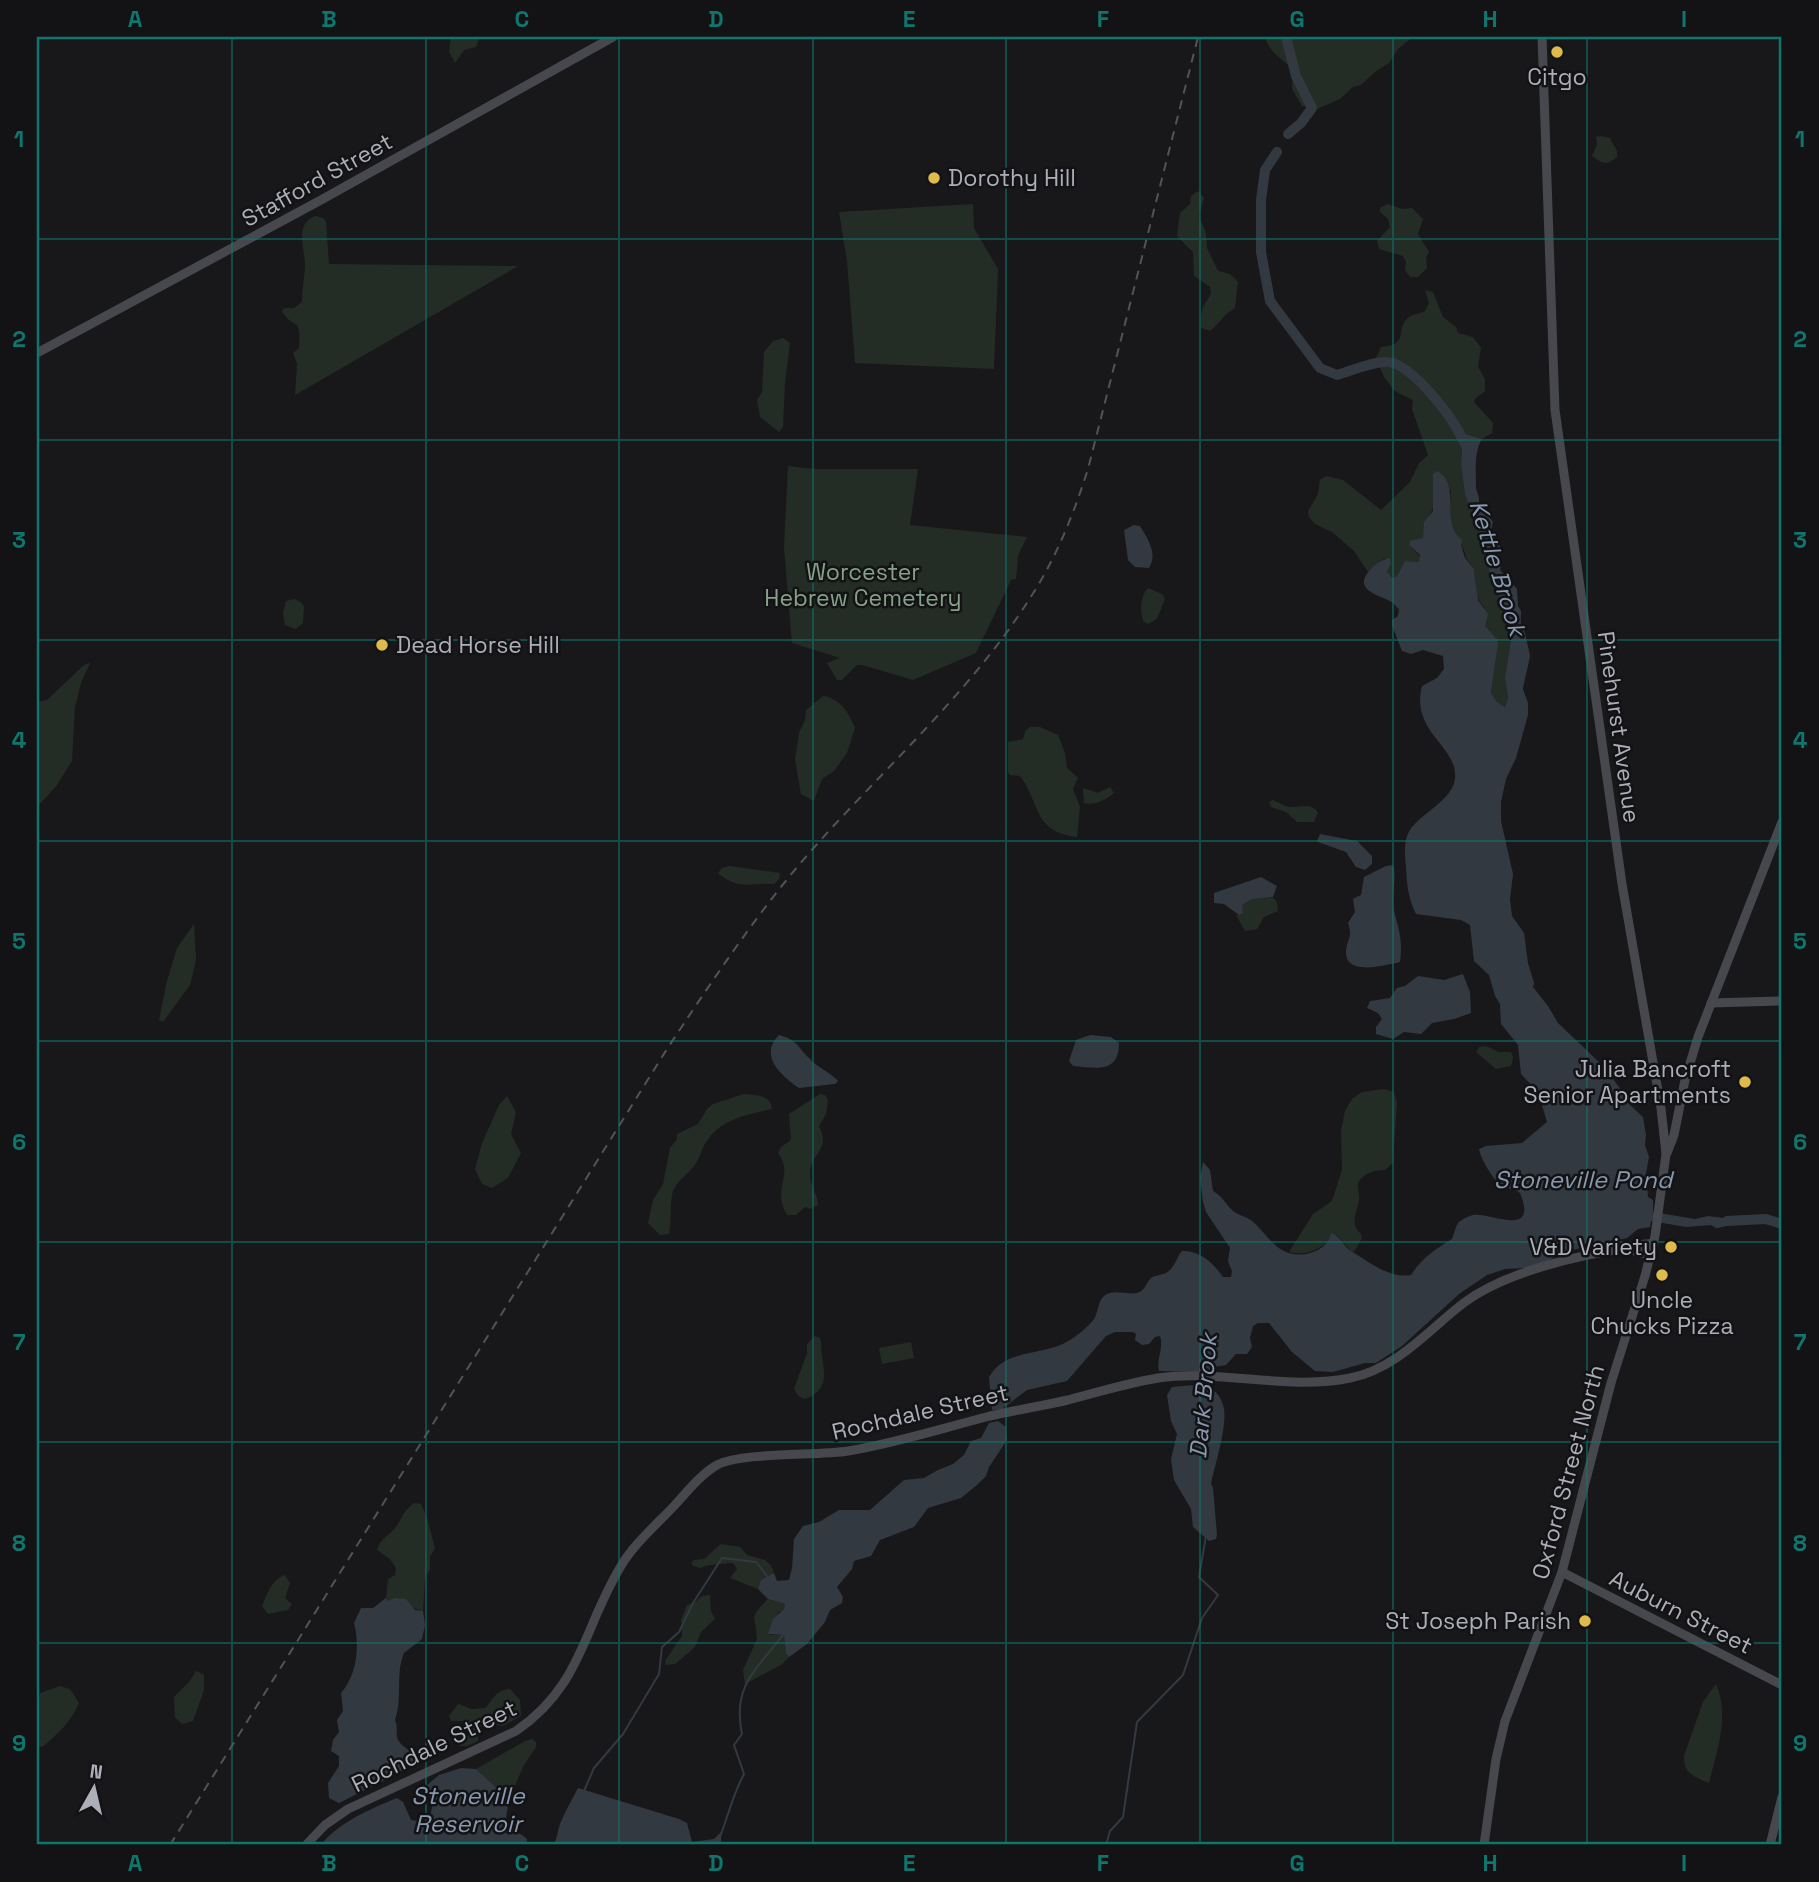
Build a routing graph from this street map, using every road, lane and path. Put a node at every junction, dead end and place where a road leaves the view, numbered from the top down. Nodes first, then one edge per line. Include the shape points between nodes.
1 (613, 37) edge
2 (1542, 37) edge
3 (37, 352) edge
4 (1782, 822) edge
5 (1782, 1001) edge
6 (1712, 1003) junction
7 (1680, 1106) junction
8 (1661, 1108) junction
9 (1667, 1154) junction
10 (1653, 1244) junction
11 (1631, 1248) junction
12 (1650, 1255) junction
13 (1562, 1573) junction
14 (1782, 1685) edge
15 (1782, 1797) edge
16 (306, 1845) edge
17 (1484, 1845) edge
18 (1770, 1845) edge

1 - 3 main road, Stafford Street
2 - 8 main road, Pinehurst Avenue via 1552,381 1622,884
4 - 6 main road
5 - 6 main road
6 - 7 main road
7 - 8 main road
7 - 9 main road
8 - 9 main road, Pinehurst Avenue
9 - 10 main road, Oxford Street North
10 - 11 main road, Rochdale Street
10 - 12 main road, Oxford Street North
11 - 12 main road, Rochdale Street
11 - 16 main road, Rochdale Street via 1600,1252 1498,1282 1457,1308 1398,1357 1361,1376 1315,1381 1166,1377 852,1450 725,1462 712,1469 624,1561 571,1674 540,1714 516,1731 348,1809
12 - 13 main road, Oxford Street North
13 - 14 main road, Auburn Street
13 - 17 main road, Oxford Street North via 1505,1721
15 - 18 main road

